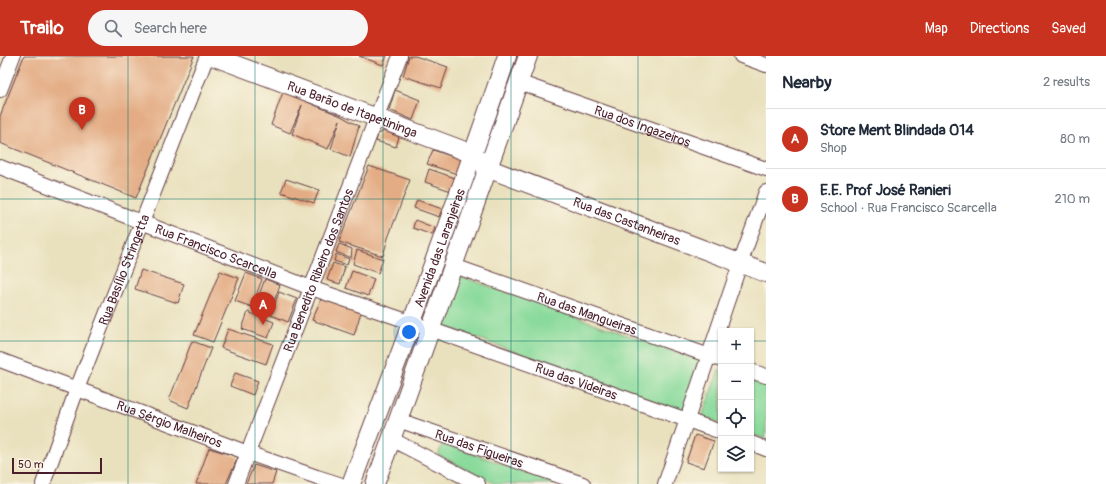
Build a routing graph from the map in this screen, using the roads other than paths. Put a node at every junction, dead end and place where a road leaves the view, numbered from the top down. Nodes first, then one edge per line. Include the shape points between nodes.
1 (13, 56) edge
2 (207, 56) edge
3 (212, 56) edge
4 (400, 56) edge
5 (507, 56) edge
6 (528, 56) edge
7 (741, 56) edge
8 (766, 65) edge
9 (518, 82) junction
10 (0, 90) edge
11 (376, 118) junction
12 (474, 154) junction
13 (0, 167) edge
14 (487, 168) junction
15 (766, 170) edge
16 (766, 192) edge
17 (142, 223) junction
18 (740, 264) junction
19 (454, 266) junction
20 (766, 273) edge
21 (311, 288) junction
22 (413, 322) junction
23 (432, 330) junction
24 (715, 357) edge
25 (0, 360) edge
26 (754, 372) edge
27 (766, 376) edge
28 (77, 389) junction
29 (398, 420) junction
30 (686, 420) junction
31 (718, 431) edge
32 (392, 439) junction
33 (754, 444) edge
34 (766, 449) edge
35 (248, 453) junction
36 (43, 484) edge
37 (236, 484) edge
38 (340, 484) edge
39 (351, 484) edge
40 (375, 484) edge
41 (478, 484) edge
42 (583, 484) edge
43 (665, 484) edge

1 - 10 street
2 - 17 street, Rua Basílio Stringetta
3 - 11 street, Rua Barão de Itapetininga
4 - 11 street, Rua Benedito Ribeiro dos Santos
5 - 12 street, Avenida das Laranjeiras
6 - 9 street, Avenida das Laranjeiras
7 - 8 street
9 - 14 street, Avenida das Laranjeiras
9 - 15 street, Rua dos Ingazeiros
11 - 12 street, Rua Barão de Itapetininga
11 - 21 street, Rua Benedito Ribeiro dos Santos
12 - 14 street, Rua Barão de Itapetininga
12 - 22 street, Avenida das Laranjeiras
13 - 17 street, Rua Francisco Scarcella
14 - 18 street, Rua das Castanheiras
14 - 19 street, Avenida das Laranjeiras
16 - 18 street
17 - 21 street, Rua Francisco Scarcella
17 - 28 street, Rua Basílio Stringetta
18 - 20 street, Rua das Castanheiras
18 - 24 street
19 - 23 street, Avenida das Laranjeiras
19 - 24 street, Rua das Mangueiras
21 - 22 street, Rua Francisco Scarcella
21 - 35 street, Rua Benedito Ribeiro dos Santos
22 - 23 street, Rua das Videiras
22 - 39 street, Avenida das Laranjeiras
23 - 29 street, Avenida das Laranjeiras
23 - 30 street, Rua das Videiras
24 - 30 street
25 - 28 street, Rua Sérgio Malheiros
26 - 27 street
28 - 35 street, Rua Sérgio Malheiros
28 - 36 street, Rua Basílio Stringetta
29 - 32 street, Avenida das Laranjeiras
29 - 42 street, Rua das Figueiras
30 - 31 street, Rua das Videiras
30 - 43 street
32 - 40 street, Avenida das Laranjeiras
32 - 41 street
33 - 34 street
35 - 37 street, Rua Benedito Ribeiro dos Santos
35 - 38 street, Rua Sérgio Malheiros

